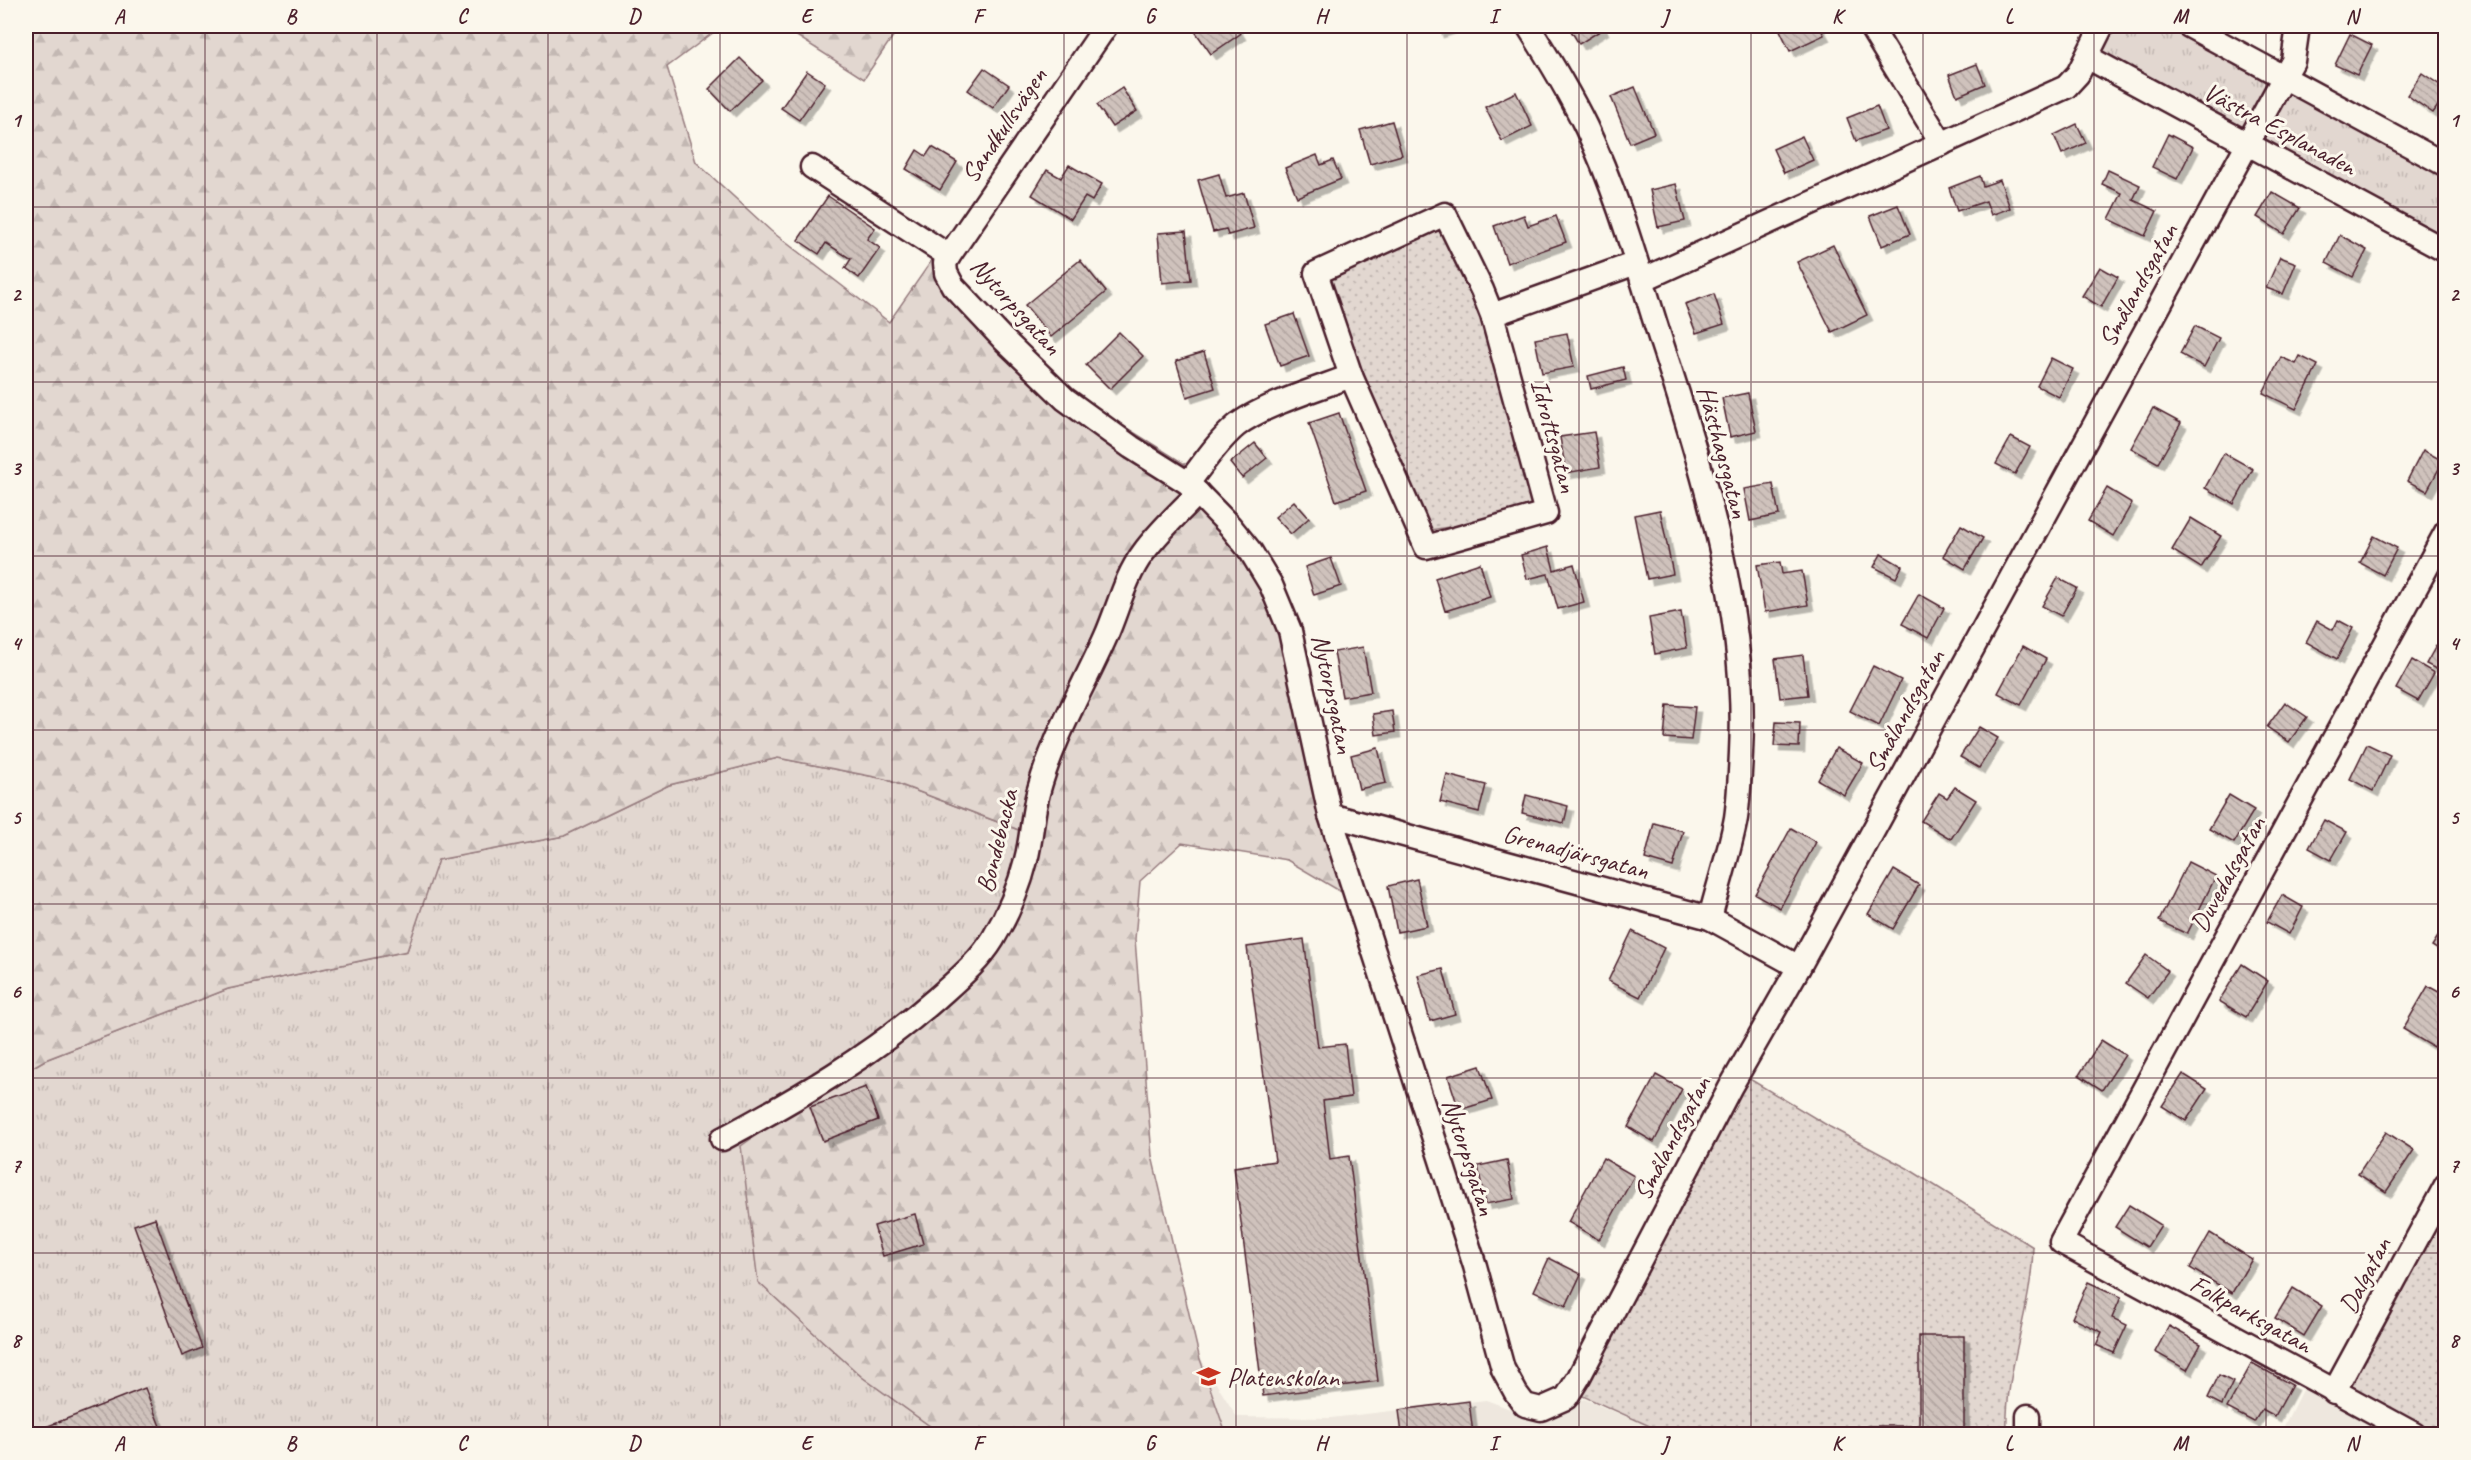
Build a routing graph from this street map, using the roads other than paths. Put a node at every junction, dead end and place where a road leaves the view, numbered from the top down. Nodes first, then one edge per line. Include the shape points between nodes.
1 (1106, 26) edge
2 (1528, 26) edge
3 (1870, 26) edge
4 (2102, 26) edge
5 (2189, 26) edge
6 (2298, 26) edge
7 (2087, 57) junction
8 (2284, 78) junction
9 (1942, 144) junction
10 (2247, 144) junction
11 (2445, 165) edge
12 (812, 166) dead end
13 (2445, 251) edge
14 (949, 256) junction
15 (1639, 271) junction
16 (1492, 315) junction
17 (1351, 376) junction
18 (1193, 488) junction
19 (2445, 532) edge
20 (1330, 815) junction
21 (1710, 918) junction
22 (1799, 967) junction
23 (722, 1139) dead end
24 (2445, 1185) edge
25 (2061, 1242) joint
26 (2334, 1392) junction
27 (1541, 1409) joint
28 (2414, 1434) edge

1 - 14 street, Sandkullsvägen
2 - 15 street, Hästhagsgatan via 1587,128
3 - 9 street
4 - 7 street
5 - 8 street
6 - 8 street, Smålandsgatan via 2293,61
7 - 9 street via 2066,87
7 - 10 street, Västra Esplanaden
8 - 10 street, Smålandsgatan
8 - 11 street
9 - 15 street
10 - 13 street, Västra Esplanaden
10 - 22 street, Smålandsgatan
12 - 14 street, Nytorpsgatan
14 - 18 street, Nytorpsgatan via 946,273 953,286 1065,399
15 - 16 street
15 - 21 street, Hästhagsgatan via 1703,477 1727,578 1736,647 1742,751 1736,818
16 - 17 street, Idrottsgatan via 1445,214 1316,273
16 - 17 street, Idrottsgatan via 1546,513 1426,547
17 - 18 street via 1237,425 1218,444
18 - 20 street, Nytorpsgatan via 1251,552 1271,585 1290,631
18 - 23 street, Bondebacka via 1141,555 1086,681 1053,743 1023,869 1013,901 992,940 963,975 908,1023 846,1068
19 - 25 street, Duvedalsgatan
20 - 21 street, Grenadjärsgatan
20 - 27 street, Nytorpsgatan via 1475,1266 1503,1369 1525,1405
21 - 22 street, Grenadjärsgatan
22 - 27 street, Smålandsgatan via 1731,1086 1579,1377 1566,1398
24 - 26 street, Dalgatan
25 - 26 street, Folkparksgatan
26 - 28 street, Folkparksgatan

